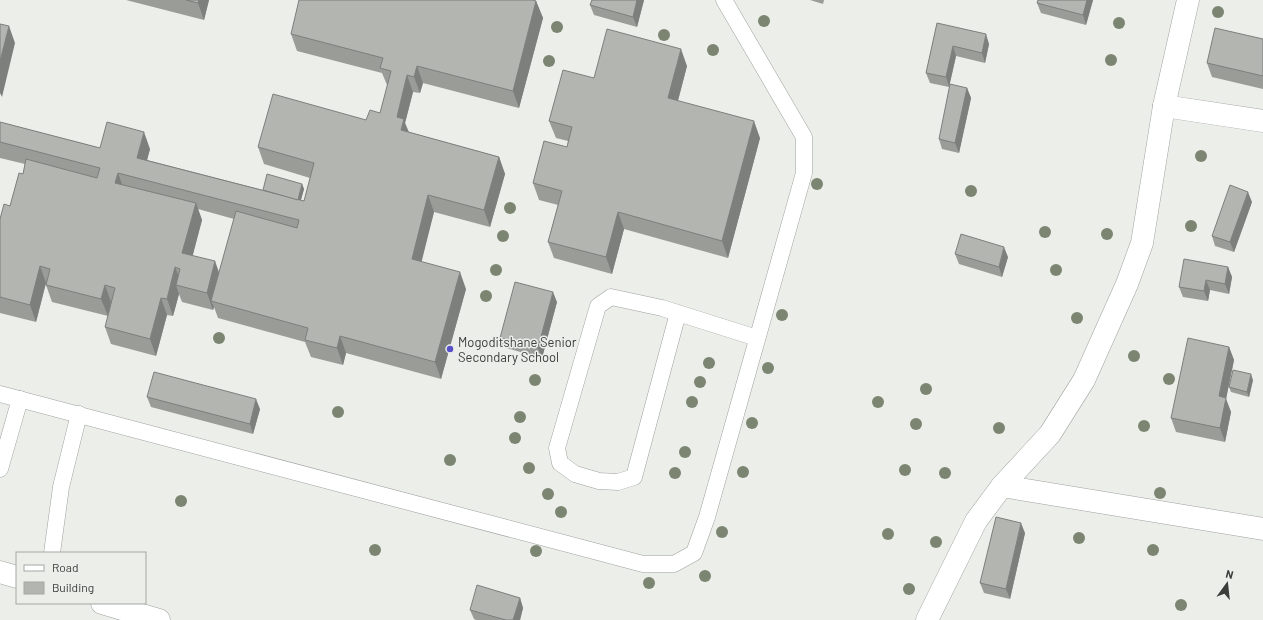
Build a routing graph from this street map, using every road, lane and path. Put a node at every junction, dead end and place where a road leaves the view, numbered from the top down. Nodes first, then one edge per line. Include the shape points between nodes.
1 (724, 0) edge
2 (1188, 0) edge
3 (1164, 106) junction
4 (1263, 121) edge
5 (678, 313) junction
6 (758, 338) junction
7 (0, 394) edge
8 (20, 399) junction
9 (79, 414) junction
10 (0, 469) edge
11 (1002, 486) junction
12 (1263, 529) edge
13 (52, 552) edge
14 (0, 572) edge
15 (16, 577) edge
16 (105, 604) edge
17 (159, 620) edge
18 (927, 620) edge

1 - 6 lane via 804,137 804,173
2 - 3 street
3 - 4 street
3 - 11 street via 1142,243 1127,284 1084,380 1050,434
5 - 5 lane via 611,297 598,306 557,448 560,463 575,474 599,481 618,482 634,477
5 - 6 lane
6 - 9 lane via 707,517 694,553 674,564 643,564
7 - 8 lane
8 - 9 lane
8 - 10 lane
9 - 13 lane via 61,487
11 - 12 street
11 - 18 street via 976,521
14 - 15 street
16 - 17 street

